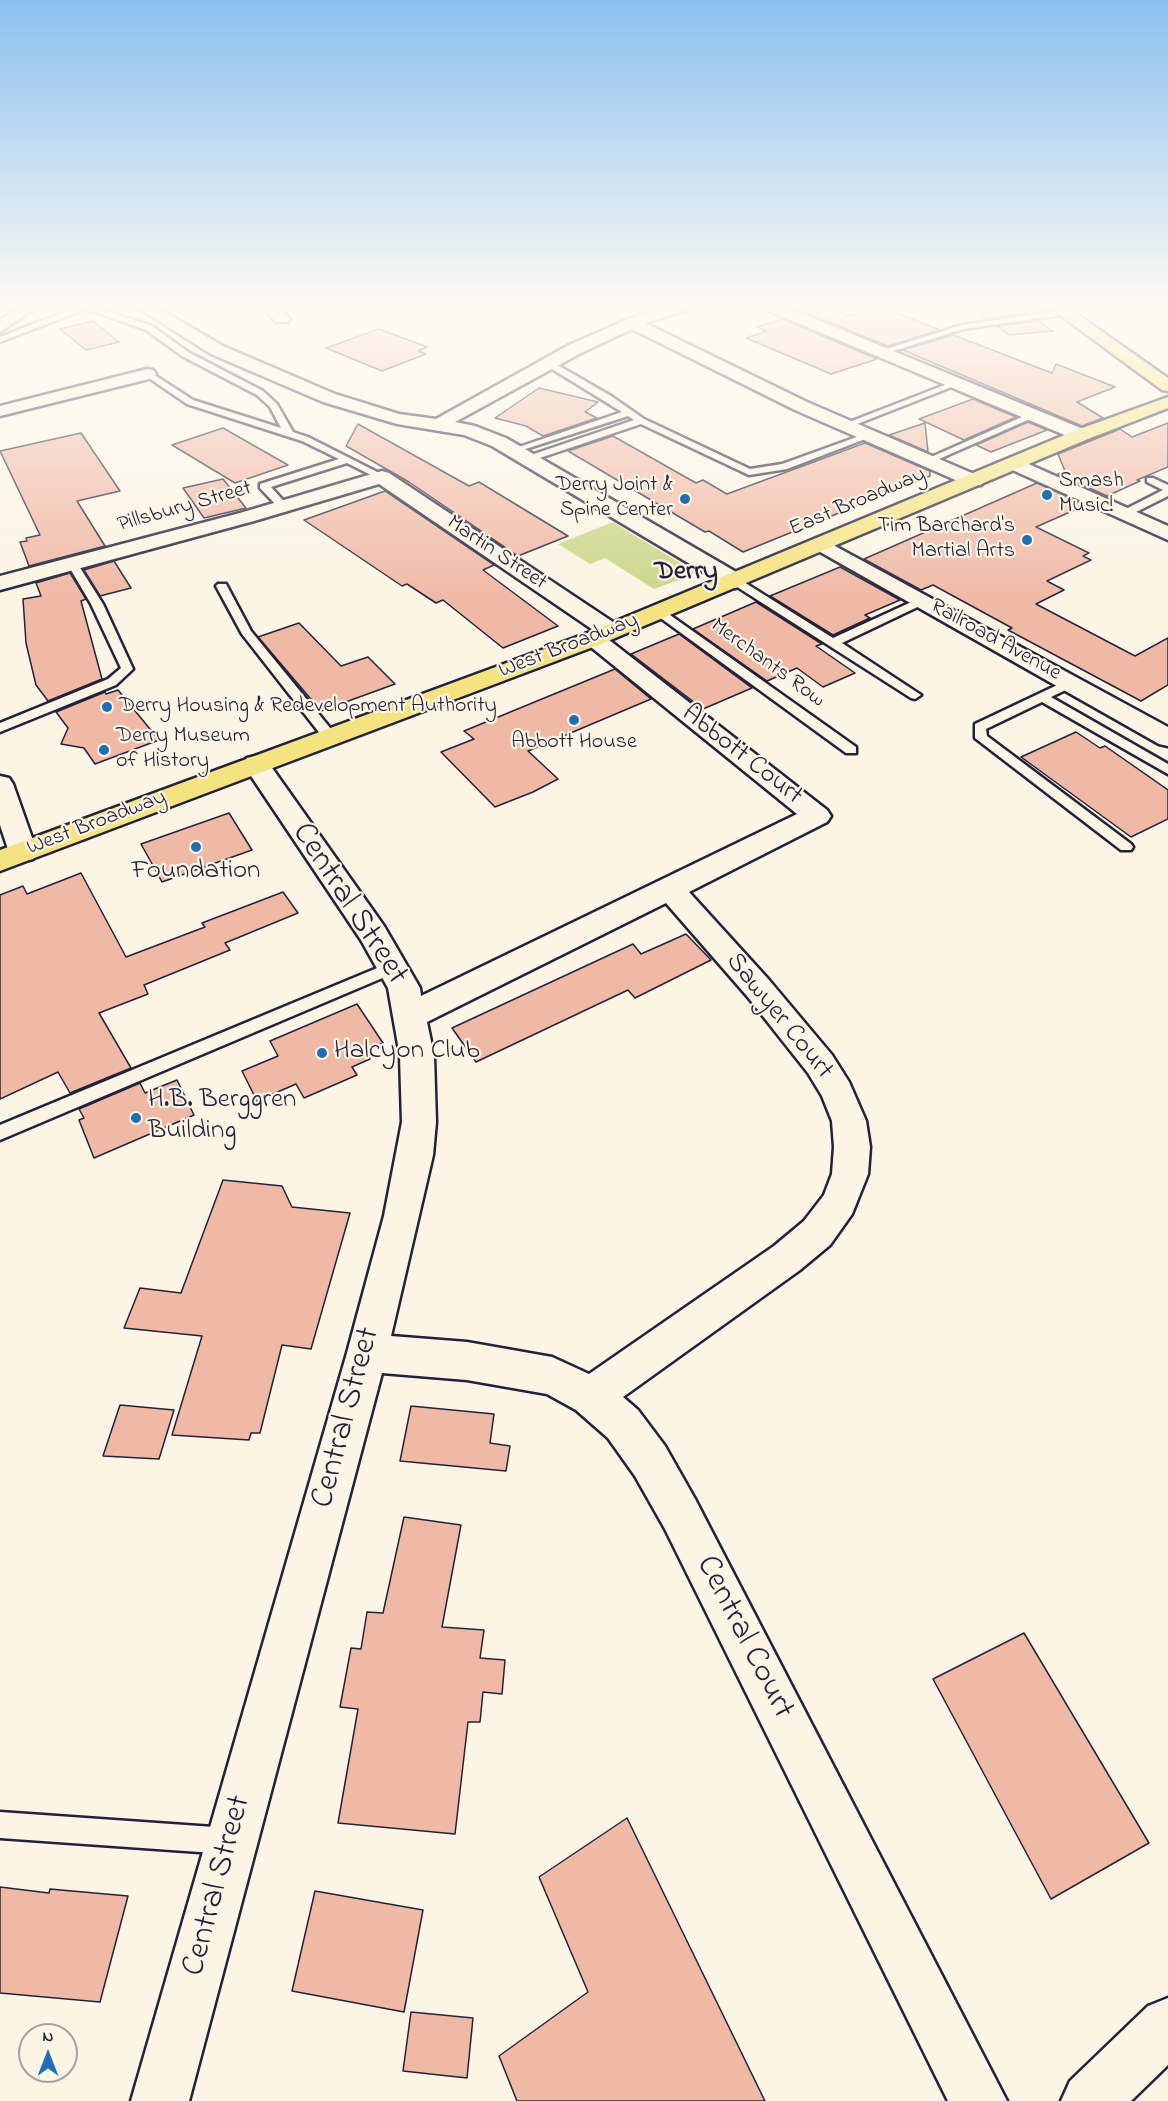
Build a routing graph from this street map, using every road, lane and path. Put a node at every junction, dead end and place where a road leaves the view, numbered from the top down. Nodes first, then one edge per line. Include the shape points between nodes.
1 (24, 405) edge
2 (199, 405) edge
3 (273, 405) edge
4 (352, 405) edge
5 (475, 405) edge
6 (616, 405) edge
7 (801, 405) edge
8 (900, 405) edge
9 (1010, 405) edge
10 (1160, 405) edge
11 (0, 411) edge
12 (629, 413) junction
13 (1034, 415) junction
14 (641, 422) junction
15 (441, 425) junction
16 (844, 426) junction
17 (289, 434) junction
18 (1082, 435) junction
19 (868, 436) junction
20 (523, 455) junction
21 (347, 460) junction
22 (927, 461) junction
23 (1015, 464) junction
24 (382, 477) junction
25 (974, 480) junction
26 (1150, 480) dead end
27 (1168, 491) edge
28 (283, 506) junction
29 (1124, 514) junction
30 (1168, 533) edge
31 (822, 545) junction
32 (73, 564) junction
33 (735, 580) junction
34 (0, 583) edge
35 (222, 586) dead end
36 (699, 595) joint
37 (924, 600) junction
38 (659, 612) junction
39 (602, 635) junction
40 (834, 642) junction
41 (1070, 683) junction
42 (915, 695) dead end
43 (1042, 697) junction
44 (0, 728) edge
45 (330, 737) junction
46 (1168, 738) edge
47 (850, 750) dead end
48 (256, 764) junction
49 (1168, 770) edge
50 (0, 784) edge
51 (1126, 847) dead end
52 (12, 857) edge
53 (670, 890) junction
54 (394, 967) junction
55 (411, 1016) junction
56 (0, 1133) edge
57 (367, 1353) junction
58 (591, 1396) junction
59 (0, 1825) edge
60 (232, 1841) junction
61 (1168, 2026) edge
62 (160, 2101) edge
63 (978, 2101) edge
64 (1090, 2101) edge

1 - 11 street
2 - 17 lane
3 - 17 lane
4 - 15 street via 397,419
5 - 15 street
6 - 12 lane
7 - 16 street
8 - 16 lane
9 - 13 street
10 - 18 main road, East Broadway
12 - 14 lane
12 - 20 lane
13 - 18 street
13 - 22 lane
14 - 19 lane via 749,471 784,467
14 - 20 lane
15 - 20 street via 483,435
16 - 19 street
17 - 21 lane
18 - 23 main road, East Broadway
19 - 22 street
20 - 33 street
21 - 24 lane
21 - 28 lane via 264,486
22 - 25 street
23 - 25 main road, East Broadway
23 - 29 street
24 - 28 street, Pillsbury Street
24 - 39 street, Martin Street
25 - 31 main road, East Broadway
26 - 27 lane
27 - 29 lane
28 - 32 street, Pillsbury Street
29 - 30 street
31 - 33 main road, East Broadway
31 - 37 street, Railroad Avenue
32 - 34 street, Pillsbury Street
32 - 44 lane via 97,604 127,669 112,682
33 - 36 main road, East Broadway
33 - 40 lane
35 - 45 lane via 262,655
36 - 38 main road, West Broadway
37 - 40 lane
37 - 41 street, Railroad Avenue
38 - 39 main road, West Broadway
38 - 47 lane, Merchants Row
39 - 45 main road, West Broadway
39 - 53 street, Abbott Court via 730,749 817,816
40 - 42 lane
41 - 43 lane
41 - 46 street, Railroad Avenue
43 - 49 lane
43 - 51 lane via 979,727 981,738
45 - 48 main road, West Broadway
48 - 52 main road, West Broadway
48 - 54 street, Central Street
50 - 52 street
53 - 55 street
53 - 58 street, Sawyer Court via 820,1064 849,1121 850,1174 839,1203 817,1233
54 - 55 street, Central Street
54 - 56 lane
55 - 57 street, Central Street via 420,1086 415,1155
57 - 58 street, Central Court via 513,1368 552,1376
57 - 60 street, Central Street
58 - 63 street, Central Court via 622,1424 650,1461 680,1514
59 - 60 lane
60 - 62 street, Central Street
61 - 64 street

